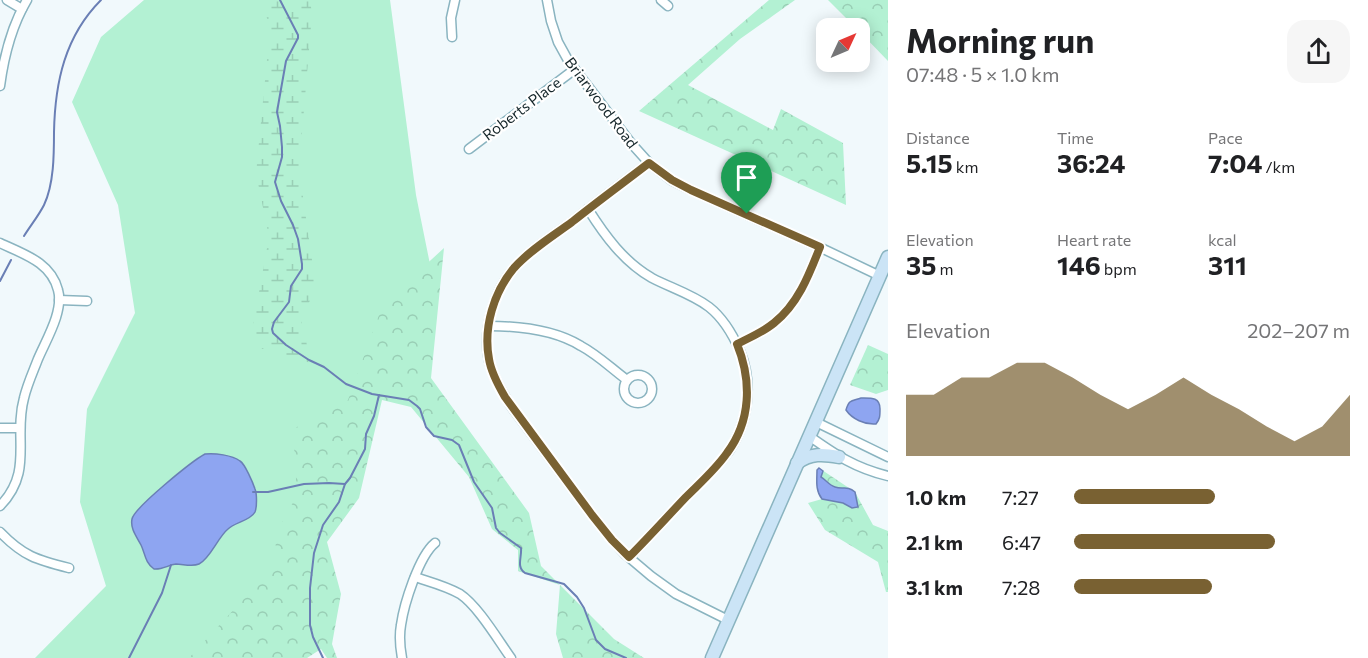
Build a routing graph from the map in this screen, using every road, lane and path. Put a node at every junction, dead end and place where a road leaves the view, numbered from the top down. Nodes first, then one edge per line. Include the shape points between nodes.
1 (7, 0) edge
2 (27, 0) edge
3 (455, 0) edge
4 (547, 0) edge
5 (22, 9) junction
6 (452, 37) dead end
7 (575, 69) junction
8 (0, 86) edge
9 (469, 149) dead end
10 (649, 163) junction
11 (588, 209) junction
12 (0, 243) edge
13 (820, 247) junction
14 (888, 257) edge
15 (880, 276) junction
16 (59, 300) junction
17 (87, 301) dead end
18 (489, 326) junction
19 (737, 344) junction
20 (627, 380) dead end
21 (816, 422) junction
22 (0, 428) edge
23 (20, 428) junction
24 (809, 436) junction
25 (839, 457) junction
26 (888, 457) edge
27 (796, 464) junction
28 (888, 476) edge
29 (0, 506) edge
30 (0, 532) edge
31 (435, 543) dead end
32 (629, 557) junction
33 (69, 568) dead end
34 (415, 577) junction
35 (728, 620) junction
36 (402, 658) edge
37 (511, 658) edge
38 (712, 658) edge

1 - 5 street
2 - 5 street
3 - 6 street
4 - 7 street, Briarwood Road via 554,32
5 - 8 street via 7,46
7 - 9 street, Roberts Place
7 - 10 street, Briarwood Road
10 - 11 street
10 - 13 street, Briarwood Road via 691,190
11 - 18 street via 515,267 496,297
11 - 19 street via 631,263 707,306
12 - 16 street via 34,258 47,269 59,291
13 - 15 street, Briarwood Road
13 - 19 street via 798,297 767,328
14 - 15 main road
15 - 21 main road
16 - 17 street
16 - 23 street via 27,387
18 - 20 street via 563,337 581,345
18 - 32 street via 489,358 505,397 592,515
19 - 32 street via 747,386 737,437 711,472
21 - 24 main road
21 - 26 street
22 - 23 street
23 - 29 street via 21,458 16,485
24 - 25 street
24 - 27 main road
25 - 27 main road via 813,454
25 - 28 street
27 - 35 main road
30 - 33 street via 32,557
31 - 34 street
32 - 35 street via 676,594
34 - 36 street via 401,624
34 - 37 street via 463,596
35 - 38 main road

